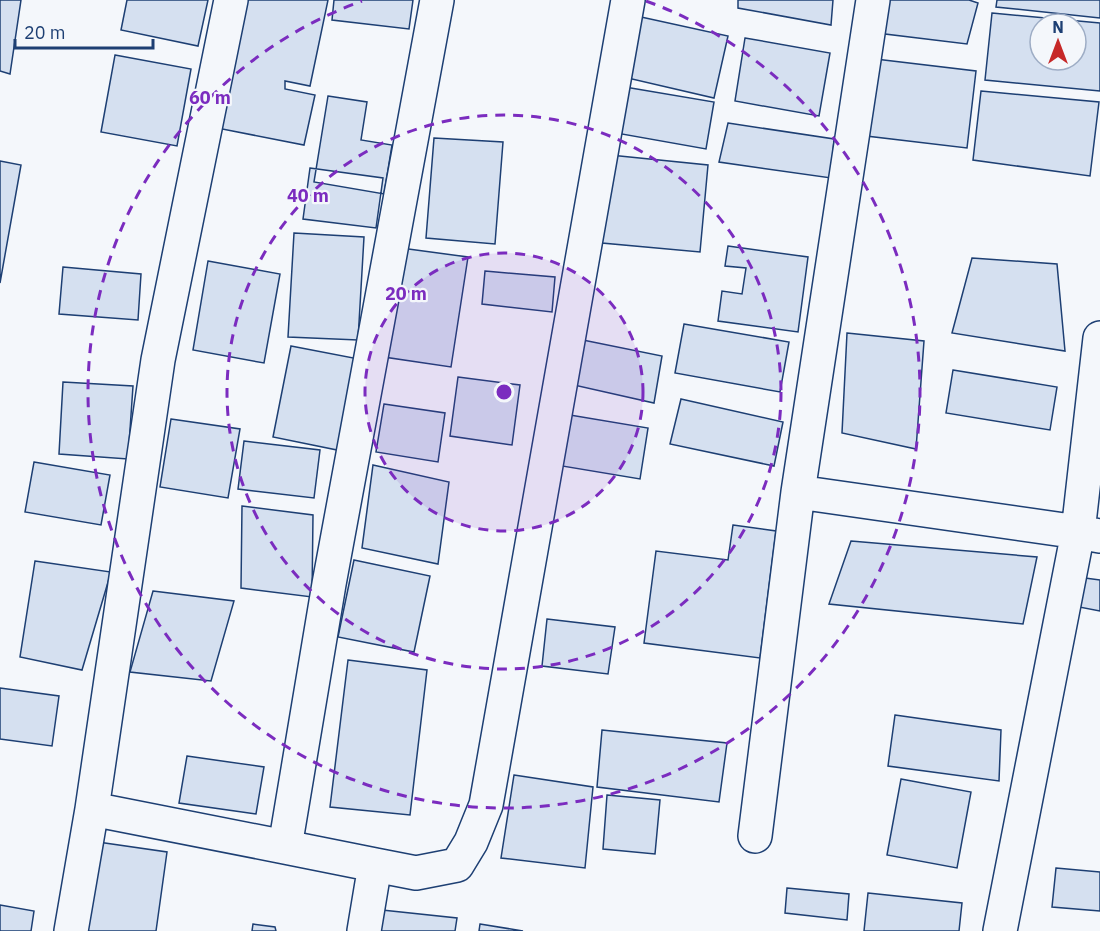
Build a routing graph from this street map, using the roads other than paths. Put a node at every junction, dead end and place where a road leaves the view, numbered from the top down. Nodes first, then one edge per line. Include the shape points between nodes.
1 (231, 0) edge
2 (436, 0) edge
3 (628, 0) edge
4 (873, 0) edge
5 (1100, 338) edge
6 (798, 492) junction
7 (1089, 534) edge
8 (92, 808) junction
9 (755, 836) dead end
10 (285, 847) junction
11 (375, 865) junction
12 (71, 931) edge
13 (364, 931) edge
14 (1000, 931) edge

1 - 8 street via 158,360
2 - 10 street via 339,526
3 - 11 street via 486,805 457,865 416,873
4 - 6 street
5 - 7 street
6 - 7 street
6 - 9 street
7 - 14 street
8 - 10 street
8 - 12 street
10 - 11 street
11 - 13 street

